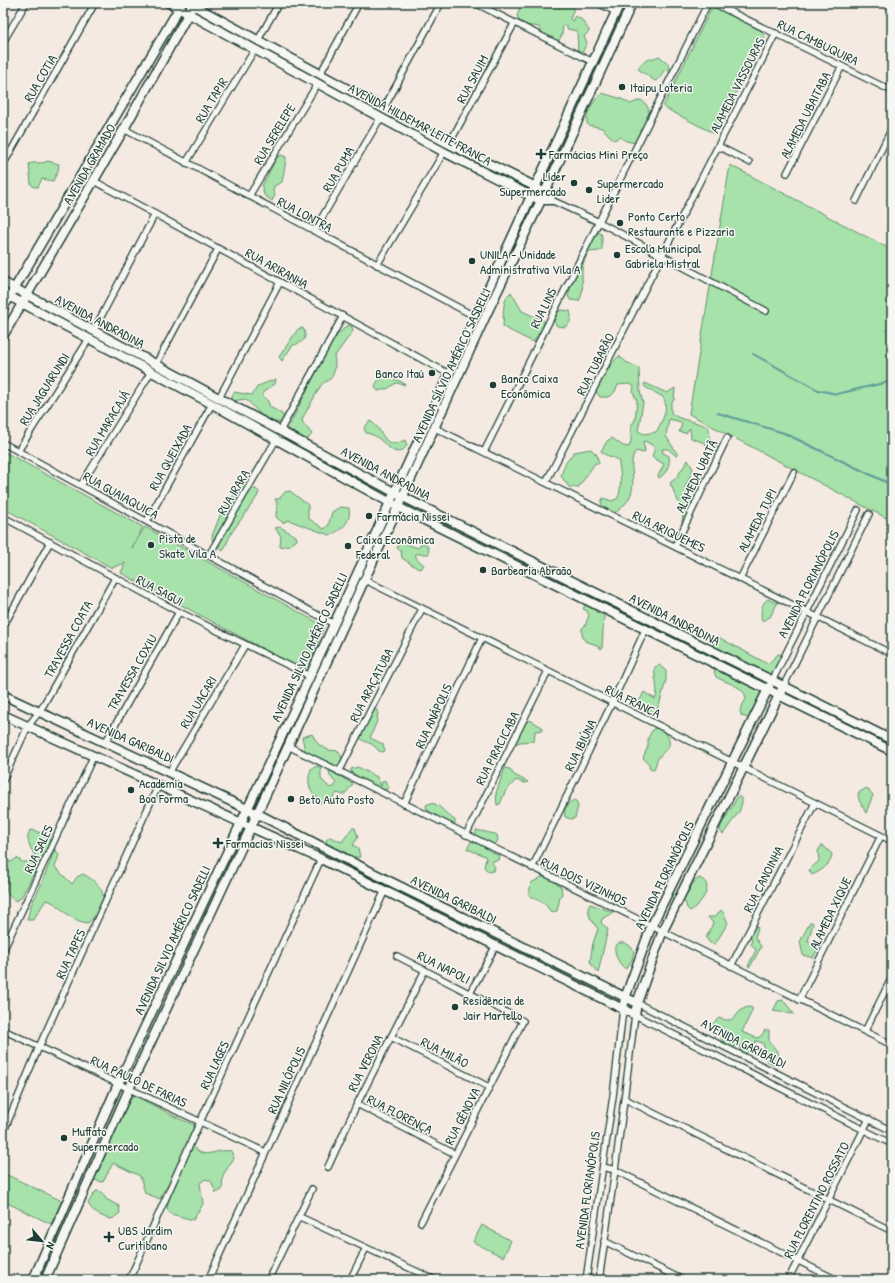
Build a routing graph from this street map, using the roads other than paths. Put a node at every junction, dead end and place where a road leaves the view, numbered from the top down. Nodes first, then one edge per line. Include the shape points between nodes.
1 (26, 3) edge
2 (96, 3) edge
3 (169, 3) edge
4 (279, 3) edge
5 (359, 3) edge
6 (441, 3) edge
7 (475, 3) edge
8 (598, 3) edge
9 (620, 3) edge
10 (632, 3) edge
11 (708, 3) edge
12 (714, 3) edge
13 (193, 4) edge
14 (180, 6) edge
15 (616, 12) junction
16 (188, 13) junction
17 (514, 24) junction
18 (776, 33) junction
19 (258, 40) junction
20 (602, 41) junction
21 (3, 42) edge
22 (612, 45) junction
23 (255, 49) junction
24 (593, 62) junction
25 (842, 66) junction
26 (320, 74) junction
27 (318, 83) junction
28 (892, 91) edge
29 (384, 108) junction
30 (381, 117) junction
31 (892, 128) edge
32 (124, 129) junction
33 (449, 144) junction
34 (718, 146) junction
35 (444, 152) junction
36 (749, 162) dead end
37 (186, 163) junction
38 (3, 165) edge
39 (787, 173) dead end
40 (94, 181) junction
41 (534, 186) junction
42 (545, 192) junction
43 (249, 196) junction
44 (531, 196) junction
45 (541, 200) junction
46 (551, 200) junction
47 (856, 201) dead end
48 (155, 214) junction
49 (599, 222) junction
50 (314, 231) junction
51 (218, 249) junction
52 (662, 255) junction
53 (377, 265) junction
54 (3, 282) edge
55 (280, 282) junction
56 (14, 288) junction
57 (6, 295) edge
58 (26, 295) junction
59 (22, 304) junction
60 (3, 308) edge
61 (766, 311) dead end
62 (343, 316) junction
63 (476, 316) junction
64 (94, 330) junction
65 (3, 336) edge
66 (89, 339) junction
67 (156, 364) junction
68 (150, 372) junction
69 (449, 374) junction
70 (218, 398) junction
71 (212, 404) junction
72 (435, 428) junction
73 (280, 430) junction
74 (727, 438) dead end
75 (276, 440) junction
76 (3, 443) edge
77 (18, 451) junction
78 (484, 452) junction
79 (794, 472) dead end
80 (546, 482) junction
81 (81, 486) junction
82 (394, 491) junction
83 (403, 497) junction
84 (389, 502) junction
85 (398, 507) junction
86 (858, 510) dead end
87 (869, 514) dead end
88 (3, 517) edge
89 (147, 521) junction
90 (50, 542) junction
91 (674, 546) junction
92 (209, 555) junction
93 (115, 578) junction
94 (740, 578) junction
95 (364, 580) junction
96 (610, 600) junction
97 (422, 609) junction
98 (606, 611) junction
99 (179, 612) junction
100 (808, 612) junction
101 (817, 617) junction
102 (334, 624) junction
103 (3, 627) edge
104 (645, 630) junction
105 (482, 638) junction
106 (245, 644) junction
107 (892, 644) edge
108 (890, 653) edge
109 (548, 670) junction
110 (310, 676) junction
111 (772, 681) junction
112 (783, 686) junction
113 (768, 690) junction
114 (3, 695) edge
115 (779, 696) junction
116 (612, 703) junction
117 (40, 711) junction
118 (3, 714) edge
119 (28, 726) junction
120 (892, 740) edge
121 (105, 743) junction
122 (288, 746) junction
123 (892, 751) edge
124 (93, 757) junction
125 (732, 762) junction
126 (744, 768) junction
127 (170, 771) junction
128 (339, 772) junction
129 (3, 780) edge
130 (158, 786) junction
131 (815, 802) junction
132 (404, 804) junction
133 (247, 809) junction
134 (258, 814) junction
135 (241, 822) junction
136 (251, 827) junction
137 (466, 835) junction
138 (881, 836) junction
139 (892, 841) edge
140 (321, 859) junction
141 (532, 868) junction
142 (389, 881) junction
143 (404, 888) junction
144 (385, 890) junction
145 (400, 898) junction
146 (651, 927) junction
147 (662, 933) junction
148 (501, 936) junction
149 (183, 946) junction
150 (495, 947) junction
151 (3, 951) edge
152 (193, 951) junction
153 (397, 956) dead end
154 (731, 966) junction
155 (425, 970) junction
156 (892, 977) edge
157 (470, 993) junction
158 (625, 998) junction
159 (800, 1000) junction
160 (637, 1003) junction
161 (623, 1009) junction
162 (635, 1015) junction
163 (522, 1020) joint
164 (3, 1030) edge
165 (865, 1031) junction
166 (391, 1037) junction
167 (892, 1045) edge
168 (39, 1047) junction
169 (118, 1084) junction
170 (489, 1087) junction
171 (128, 1089) junction
172 (625, 1099) junction
173 (357, 1104) junction
174 (869, 1119) junction
175 (200, 1122) junction
176 (865, 1131) junction
177 (892, 1131) edge
178 (3, 1133) edge
179 (892, 1144) edge
180 (265, 1152) junction
181 (455, 1154) junction
182 (328, 1166) dead end
183 (603, 1167) junction
184 (615, 1170) junction
185 (312, 1189) dead end
186 (829, 1200) junction
187 (300, 1217) junction
188 (421, 1222) dead end
189 (892, 1231) edge
190 (604, 1241) junction
191 (366, 1248) junction
192 (798, 1260) junction
193 (37, 1270) junction
194 (46, 1277) edge
195 (33, 1280) edge
196 (129, 1280) edge
197 (208, 1280) edge
198 (268, 1280) edge
199 (350, 1280) edge
200 (432, 1280) edge
201 (586, 1280) edge
202 (599, 1280) edge
203 (683, 1280) edge
204 (788, 1280) edge
205 (837, 1280) edge

1 - 21 street
2 - 38 street, RUA COTIA
3 - 14 main road, AVENIDA HILDEMAR LEITE FRANCA
4 - 19 street
5 - 26 street
6 - 29 street
7 - 17 street
8 - 15 street
9 - 15 main road, AVENIDA SILVIO AMÉRICO SADELLI
10 - 22 main road, AVENIDA SÍLVIO AMÉRICO SASDELLI
11 - 49 street, RUA LINS
12 - 18 street, RUA CAMBUQUIRA
13 - 16 main road, AVENIDA GRAMADO
13 - 19 main road, AVENIDA HILDEMAR LEITE FRANCA
14 - 16 main road, AVENIDA HILDEMAR LEITE FRANCA
14 - 56 main road, AVENIDA GRAMADO
15 - 20 main road, AVENIDA SILVIO AMÉRICO SADELLI
16 - 23 main road, AVENIDA HILDEMAR LEITE FRANCA
16 - 32 main road, AVENIDA GRAMADO
17 - 24 street
17 - 33 street, RUA SAUIM
18 - 25 street, RUA CAMBUQUIRA
18 - 34 street, ALAMEDA VASSOURAS
19 - 26 main road, AVENIDA HILDEMAR LEITE FRANCA
20 - 22 main road
20 - 24 main road, AVENIDA SILVIO AMÉRICO SADELLI
22 - 42 main road, AVENIDA SÍLVIO AMÉRICO SASDELLI
23 - 27 main road, AVENIDA HILDEMAR LEITE FRANCA
23 - 37 street, RUA TAPIR
24 - 41 main road, AVENIDA SILVIO AMÉRICO SADELLI
25 - 28 street, RUA CAMBUQUIRA
25 - 39 street, ALAMEDA UBAITABA
26 - 29 main road, AVENIDA HILDEMAR LEITE FRANCA
27 - 30 main road, AVENIDA HILDEMAR LEITE FRANCA
27 - 43 street, RUA SERELEPE
29 - 33 main road, AVENIDA HILDEMAR LEITE FRANCA
30 - 35 main road, AVENIDA HILDEMAR LEITE FRANCA
30 - 50 street, RUA PUMA
31 - 47 street
32 - 37 street, RUA LONTRA
32 - 40 main road, AVENIDA GRAMADO
33 - 41 main road, AVENIDA HILDEMAR LEITE FRANCA
34 - 36 street
34 - 52 street, ALAMEDA VASSOURAS
35 - 44 main road, AVENIDA HILDEMAR LEITE FRANCA
35 - 53 street
37 - 43 street, RUA LONTRA
40 - 48 street, RUA ARIRANHA
40 - 58 main road, AVENIDA GRAMADO
41 - 42 main road, AVENIDA HILDEMAR LEITE FRANCA
41 - 44 main road, AVENIDA SILVIO AMÉRICO SADELLI
42 - 45 main road, AVENIDA SÍLVIO AMÉRICO SASDELLI
42 - 46 main road, AVENIDA HILDEMAR LEITE FRANCA
43 - 50 street, RUA LONTRA
44 - 45 main road, AVENIDA HILDEMAR LEITE FRANCA
44 - 63 main road, AVENIDA SILVIO AMÉRICO SADELLI
45 - 46 main road, AVENIDA HILDEMAR LEITE FRANCA
45 - 72 main road, AVENIDA SÍLVIO AMÉRICO SASDELLI via 486,313
46 - 49 street
48 - 51 street, RUA ARIRANHA
48 - 64 street
49 - 52 street
49 - 78 street, RUA LINS
50 - 53 street, RUA LONTRA
51 - 55 street, RUA ARIRANHA
51 - 67 street
52 - 61 street
52 - 80 street, RUA TUBARÃO
53 - 63 street, RUA LONTRA
54 - 56 main road, AVENIDA ANDRADINA
55 - 62 street, RUA ARIRANHA
55 - 70 street
56 - 57 main road, AVENIDA GRAMADO
56 - 58 main road, AVENIDA ANDRADINA
57 - 59 main road, AVENIDA ANDRADINA
57 - 60 main road, AVENIDA GRAMADO
58 - 59 main road, AVENIDA GRAMADO
58 - 64 main road, AVENIDA ANDRADINA
59 - 65 main road, AVENIDA GRAMADO
59 - 66 main road, AVENIDA ANDRADINA
62 - 69 street, RUA ARIRANHA
62 - 73 street
63 - 69 main road, AVENIDA SILVIO AMÉRICO SADELLI
64 - 67 main road, AVENIDA ANDRADINA
66 - 68 main road, AVENIDA ANDRADINA
66 - 77 street, RUA JAGUARUNDI
67 - 70 main road, AVENIDA ANDRADINA
68 - 71 main road, AVENIDA ANDRADINA
68 - 81 street, RUA MARACAJÁ
69 - 82 main road, AVENIDA SILVIO AMÉRICO SADELLI
70 - 73 main road, AVENIDA ANDRADINA
71 - 75 main road, AVENIDA ANDRADINA
71 - 89 street, RUA QUEIXADA
72 - 78 street, RUA ARIQUEMES
72 - 83 main road, AVENIDA SÍLVIO AMÉRICO SASDELLI
73 - 82 main road, AVENIDA ANDRADINA
74 - 91 street, ALAMEDA UBATÃ
75 - 84 main road, AVENIDA ANDRADINA
75 - 92 street, RUA IRARA
76 - 77 street, RUA GUAIAQUICA
77 - 81 street, RUA GUAIAQUICA
78 - 80 street, RUA ARIQUEMES
79 - 94 street, ALAMEDA TUPI
80 - 91 street, RUA ARIQUEMES
81 - 89 street, RUA GUAIAQUICA
82 - 83 main road, AVENIDA ANDRADINA
82 - 84 main road, AVENIDA SILVIO AMÉRICO SADELLI
83 - 85 main road, AVENIDA SILVIO AMÉRICO SADELLI
83 - 96 main road, AVENIDA ANDRADINA
84 - 85 main road, AVENIDA ANDRADINA
84 - 102 main road, AVENIDA SILVIO AMÉRICO SADELLI
85 - 95 main road, AVENIDA SILVIO AMÉRICO SADELLI
85 - 98 main road, AVENIDA ANDRADINA
86 - 100 street, AVENIDA FLORIANÓPOLIS
87 - 101 street, AVENIDA FLORIANÓPOLIS
88 - 90 street, RUA SAGUI
89 - 92 street, RUA GUAIAQUICA
90 - 93 street, RUA SAGUI
90 - 103 street
91 - 94 street, RUA ARIQUEMES
92 - 102 street, RUA GUAIAQUICA
93 - 99 street, RUA SAGUI
93 - 117 street, TRAVESSA COATA
94 - 100 street, RUA ARIQUEMES
95 - 97 street, RUA FRANCA
95 - 122 main road, AVENIDA SILVIO AMÉRICO SADELLI
96 - 98 main road
96 - 111 main road, AVENIDA ANDRADINA
97 - 105 street, RUA FRANCA
97 - 128 street, RUA ARAÇATUBA
98 - 104 main road, AVENIDA ANDRADINA
99 - 106 street, RUA SAGUI
99 - 121 street, TRAVESSA COXIU
100 - 101 street, RUA ARIQUEMES
100 - 111 street, AVENIDA FLORIANÓPOLIS
101 - 108 street, RUA ARIQUEMES
101 - 112 street, AVENIDA FLORIANÓPOLIS
102 - 110 main road, AVENIDA SILVIO AMÉRICO SADELLI
104 - 113 main road, AVENIDA ANDRADINA
104 - 116 street, RUA IBIÚNA
105 - 109 street, RUA FRANCA
105 - 132 street, RUA ANÁPOLIS
106 - 110 street, RUA SAGUI
106 - 127 street, RUA UACARI
107 - 108 street
109 - 116 street, RUA FRANCA
109 - 137 street, RUA PIRACICABA
110 - 133 main road, AVENIDA SILVIO AMÉRICO SADELLI
111 - 112 main road, AVENIDA ANDRADINA
111 - 113 main road, AVENIDA FLORIANÓPOLIS
112 - 115 main road
112 - 120 main road, AVENIDA ANDRADINA
113 - 115 main road, AVENIDA ANDRADINA
113 - 125 main road, AVENIDA FLORIANÓPOLIS
114 - 117 main road, AVENIDA GARIBALDI
115 - 123 main road, AVENIDA ANDRADINA
115 - 126 main road
116 - 125 street, RUA FRANCA
116 - 141 street, RUA IBIÚNA
117 - 119 street, TRAVESSA COATA
117 - 121 main road, AVENIDA GARIBALDI
118 - 119 main road, AVENIDA GARIBALDI
119 - 124 main road, AVENIDA GARIBALDI
119 - 129 street, TRAVESSA COATA
121 - 127 main road, AVENIDA GARIBALDI
122 - 128 street, RUA DOIS VIZINHOS
122 - 134 main road, AVENIDA SILVIO AMÉRICO SADELLI
124 - 130 main road, AVENIDA GARIBALDI
124 - 151 street, RUA SALES
125 - 126 street, RUA FRANCA
125 - 146 main road, AVENIDA FLORIANÓPOLIS
126 - 131 street, RUA FRANCA
126 - 147 main road
127 - 133 main road, AVENIDA GARIBALDI
128 - 132 street, RUA DOIS VIZINHOS
130 - 135 main road, AVENIDA GARIBALDI
130 - 168 street, RUA TAPES
131 - 138 street, RUA FRANCA
131 - 154 street, RUA CANOINHA
132 - 137 street, RUA DOIS VIZINHOS
133 - 134 main road, AVENIDA GARIBALDI
133 - 135 main road, AVENIDA SILVIO AMÉRICO SADELLI
134 - 136 main road, AVENIDA SILVIO AMÉRICO SADELLI
134 - 142 main road, AVENIDA GARIBALDI
135 - 136 main road, AVENIDA GARIBALDI
135 - 149 main road, AVENIDA SILVIO AMÉRICO SADELLI
136 - 140 main road, AVENIDA GARIBALDI
136 - 152 main road, AVENIDA SILVIO AMÉRICO SADELLI
137 - 141 street, RUA DOIS VIZINHOS
138 - 139 street, RUA FRANCA
138 - 159 street, ALAMEDA XIQUE
140 - 144 main road, AVENIDA GARIBALDI
140 - 175 street, RUA LAGES
141 - 146 street, RUA DOIS VIZINHOS
142 - 143 main road, AVENIDA GARIBALDI
142 - 144 main road
143 - 145 main road
143 - 148 main road, AVENIDA GARIBALDI
144 - 145 main road, AVENIDA GARIBALDI
144 - 180 street, RUA NILÓPOLIS
145 - 150 main road, AVENIDA GARIBALDI
146 - 147 street, RUA DOIS VIZINHOS
146 - 158 main road, AVENIDA FLORIANÓPOLIS
147 - 154 street, RUA DOIS VIZINHOS
147 - 160 main road
148 - 150 main road
148 - 158 main road, AVENIDA GARIBALDI
149 - 152 main road
149 - 169 main road, AVENIDA SILVIO AMÉRICO SADELLI
150 - 157 street
150 - 161 main road, AVENIDA GARIBALDI
152 - 171 main road, AVENIDA SILVIO AMÉRICO SADELLI
153 - 155 street, RUA NAPOLI
154 - 159 street, RUA DOIS VIZINHOS
155 - 157 street, RUA NAPOLI
155 - 166 street, RUA VERONA
156 - 165 street
157 - 163 street, RUA NAPOLI
158 - 160 main road, AVENIDA GARIBALDI
158 - 161 main road, AVENIDA FLORIANÓPOLIS
159 - 165 street, RUA DOIS VIZINHOS
160 - 162 main road
160 - 174 street, AVENIDA GARIBALDI
161 - 162 main road, AVENIDA GARIBALDI
161 - 183 street, AVENIDA FLORIANÓPOLIS
162 - 172 street, AVENIDA FLORIANÓPOLIS
162 - 176 street, AVENIDA GARIBALDI
163 - 170 street, RUA GÊNOVA
164 - 168 street, RUA PAULO DE FARIAS
165 - 167 street, RUA DOIS VIZINHOS
166 - 170 street, RUA MILÃO
166 - 173 street, RUA VERONA
168 - 169 street, RUA PAULO DE FARIAS
168 - 178 street, RUA TAPES
169 - 171 street, RUA PAULO DE FARIAS
169 - 193 main road, AVENIDA SILVIO AMÉRICO SADELLI
170 - 181 street, RUA GÊNOVA
171 - 175 street, RUA PAULO DE FARIAS
171 - 194 main road, AVENIDA SILVIO AMÉRICO SADELLI
172 - 184 street, AVENIDA FLORIANÓPOLIS
172 - 186 street
173 - 181 street, RUA FLORENÇA
173 - 182 street, RUA VERONA
174 - 176 street, RUA FLORENTINO ROSSATO
174 - 177 street, AVENIDA GARIBALDI
175 - 180 street, RUA PAULO DE FARIAS
175 - 196 street, RUA LAGES
176 - 179 street, AVENIDA GARIBALDI
176 - 186 street, RUA FLORENTINO ROSSATO
180 - 197 street, RUA NILÓPOLIS
181 - 188 street, RUA GÊNOVA
183 - 184 street
183 - 201 street, AVENIDA FLORIANÓPOLIS
184 - 190 street, AVENIDA FLORIANÓPOLIS
184 - 192 street
185 - 187 street
186 - 189 street
186 - 192 street, RUA FLORENTINO ROSSATO
187 - 191 street
187 - 198 street
190 - 202 street, AVENIDA FLORIANÓPOLIS
190 - 203 street
191 - 199 street
191 - 200 street
192 - 204 street, RUA FLORENTINO ROSSATO
192 - 205 street
193 - 194 main road
193 - 195 main road, AVENIDA SILVIO AMÉRICO SADELLI

